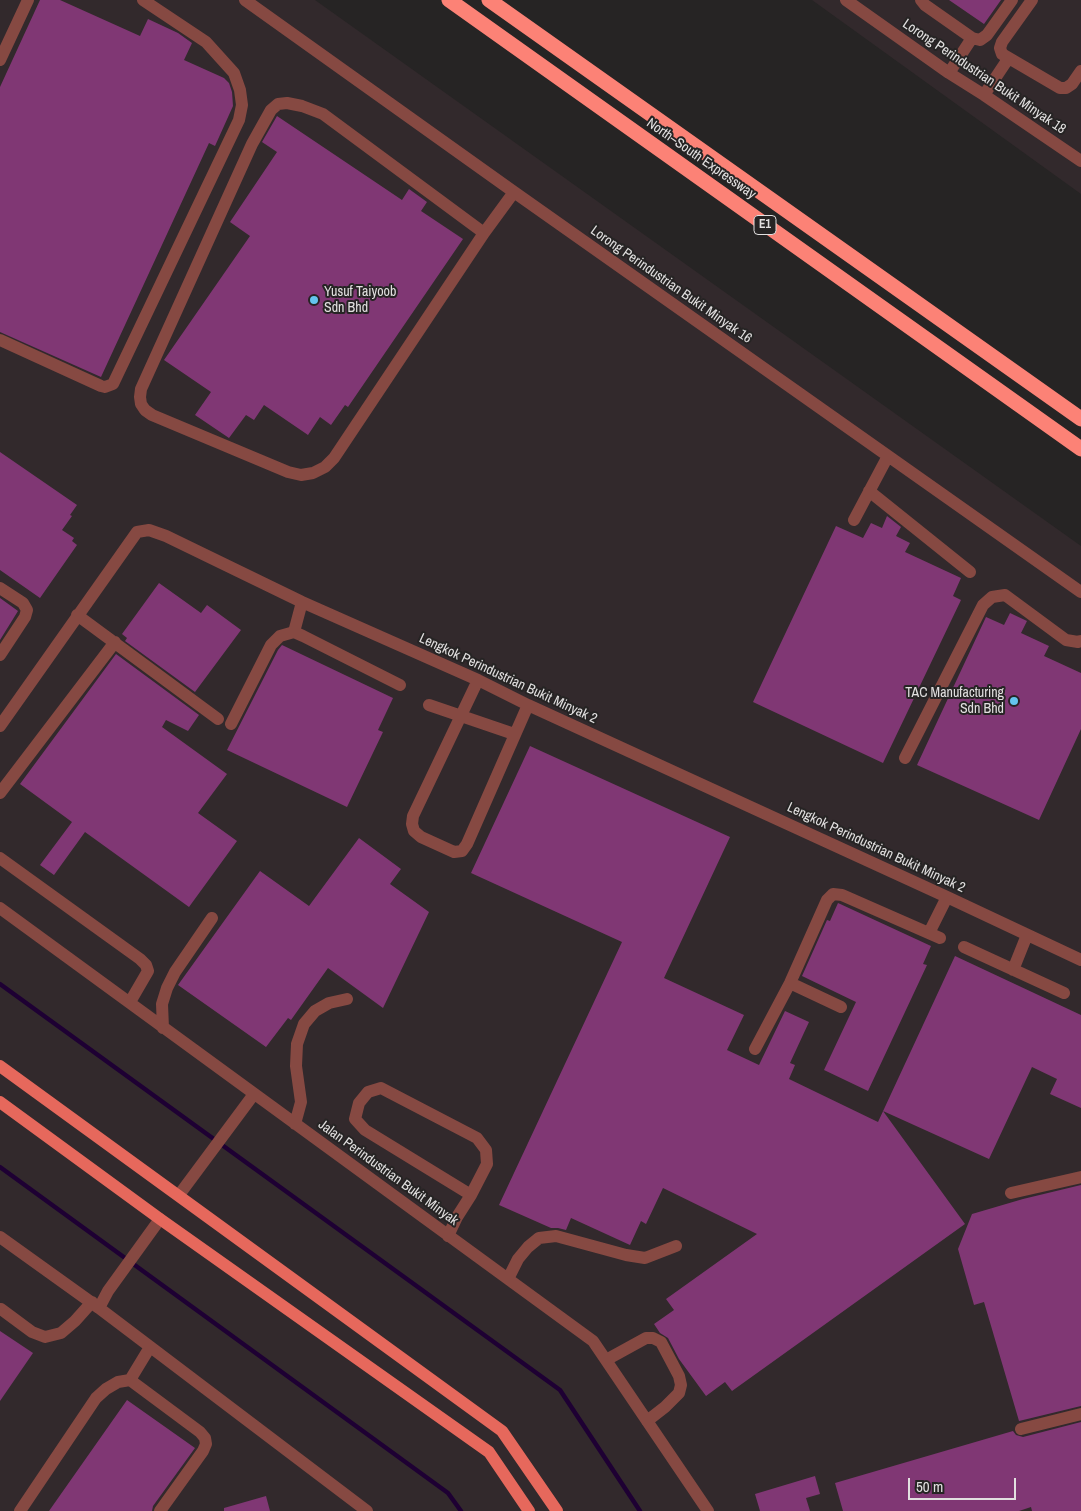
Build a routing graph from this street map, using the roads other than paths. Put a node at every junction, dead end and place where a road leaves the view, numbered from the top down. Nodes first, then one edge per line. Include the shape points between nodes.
1 (28, 0) edge
2 (143, 0) edge
3 (245, 0) edge
4 (449, 0) edge
5 (489, 0) edge
6 (846, 0) edge
7 (921, 0) edge
8 (1012, 0) edge
9 (1032, 0) edge
10 (972, 38) junction
11 (1008, 59) junction
12 (0, 60) edge
13 (1081, 71) edge
14 (949, 73) junction
15 (984, 95) junction
16 (1081, 161) edge
17 (514, 192) junction
18 (484, 233) junction
19 (0, 340) edge
20 (1081, 420) edge
21 (1081, 449) edge
22 (888, 456) junction
23 (869, 491) junction
24 (854, 520) dead end
25 (970, 572) dead end
26 (0, 588) edge
27 (1081, 592) edge
28 (302, 602) junction
29 (77, 615) junction
30 (294, 632) junction
31 (1081, 641) edge
32 (115, 642) junction
33 (0, 655) edge
34 (478, 680) junction
35 (400, 686) dead end
36 (528, 704) junction
37 (429, 705) dead end
38 (462, 716) junction
39 (218, 719) dead end
40 (0, 724) edge
41 (231, 724) dead end
42 (514, 734) junction
43 (905, 758) dead end
44 (0, 793) edge
45 (0, 858) edge
46 (947, 897) junction
47 (0, 908) edge
48 (212, 918) dead end
49 (1028, 935) junction
50 (964, 947) dead end
51 (1081, 960) edge
52 (1013, 970) junction
53 (790, 982) junction
54 (1064, 993) dead end
55 (347, 999) dead end
56 (130, 1002) junction
57 (841, 1007) dead end
58 (163, 1028) junction
59 (755, 1049) dead end
60 (0, 1066) edge
61 (254, 1094) junction
62 (0, 1102) edge
63 (295, 1124) junction
64 (1081, 1177) edge
65 (1011, 1193) dead end
66 (179, 1195) junction
67 (471, 1195) junction
68 (160, 1219) junction
69 (448, 1236) junction
70 (0, 1237) edge
71 (676, 1246) dead end
72 (508, 1279) junction
73 (95, 1305) junction
74 (1, 1309) edge
75 (150, 1347) junction
76 (606, 1360) junction
77 (130, 1380) junction
78 (1081, 1414) edge
79 (647, 1421) junction
80 (1020, 1428) dead end
81 (20, 1511) edge
82 (160, 1511) edge
83 (367, 1511) edge
84 (529, 1511) edge
85 (557, 1511) edge
86 (708, 1511) edge

1 - 12 street
2 - 19 street via 206,42 234,72 242,105 239,120 113,384 101,386
3 - 17 street, Lorong Perindustrian Bukit Minyak 16
4 - 21 highway, North–South Expressway / E1
5 - 20 highway, North–South Expressway / E1
6 - 14 street, Lorong Perindustrian Bukit Minyak 18
7 - 10 street
8 - 10 street via 987,35 980,40
9 - 11 street via 1002,42 1002,54
10 - 14 street
11 - 13 street via 1060,88 1072,84
11 - 15 street
14 - 15 street, Lorong Perindustrian Bukit Minyak 18
15 - 16 street, Lorong Perindustrian Bukit Minyak 18
17 - 18 street
17 - 22 street, Lorong Perindustrian Bukit Minyak 16
18 - 18 street via 323,114 302,106 278,104 271,110 252,144 141,389 141,404 152,414 288,472 313,473 334,458
22 - 23 street
22 - 27 street, Lorong Perindustrian Bukit Minyak 16
23 - 24 street
23 - 25 street
26 - 33 street via 23,603 27,610
28 - 29 street, Lengkok Perindustrian Bukit Minyak 2 via 149,530 137,532
28 - 30 street
28 - 34 street, Lengkok Perindustrian Bukit Minyak 2
29 - 32 street
29 - 40 street, Lengkok Perindustrian Bukit Minyak 2
30 - 35 street
30 - 41 street via 280,636 271,645
31 - 43 street via 1066,640 1005,595 992,597 983,605
32 - 39 street
32 - 44 street
34 - 36 street, Lengkok Perindustrian Bukit Minyak 2
34 - 38 street
36 - 42 street
36 - 46 street, Lengkok Perindustrian Bukit Minyak 2
37 - 38 street
38 - 42 street
38 - 42 street via 412,824 421,837 454,852 462,851 467,844
45 - 56 street via 146,965 148,971
46 - 49 street, Lengkok Perindustrian Bukit Minyak 2
46 - 53 street via 935,936 842,894 833,894
47 - 56 street, Jalan Perindustrian Bukit Minyak
48 - 58 street via 167,988 162,1004
49 - 51 street, Lengkok Perindustrian Bukit Minyak 2
49 - 52 street
50 - 52 street
52 - 54 street
53 - 57 street
53 - 59 street
55 - 63 street via 315,1010 304,1024 297,1044 296,1066 301,1102
56 - 58 street, Jalan Perindustrian Bukit Minyak
58 - 61 street, Jalan Perindustrian Bukit Minyak
60 - 66 main road
61 - 63 street, Jalan Perindustrian Bukit Minyak
61 - 66 street
62 - 68 main road
63 - 69 street, Jalan Perindustrian Bukit Minyak
64 - 65 street
66 - 85 main road via 502,1431
67 - 67 street via 487,1164 486,1150 476,1138 381,1088 368,1092 358,1103 355,1119 365,1130
67 - 69 street
68 - 73 street
68 - 84 main road via 489,1452
69 - 72 street, Jalan Perindustrian Bukit Minyak
70 - 73 street
71 - 72 street via 645,1258 556,1236 539,1238 518,1259
72 - 76 street, Jalan Perindustrian Bukit Minyak via 593,1341
73 - 74 street via 61,1333 45,1337 32,1332
73 - 75 street
75 - 77 street
75 - 83 street
76 - 79 street, Jalan Perindustrian Bukit Minyak
76 - 79 street via 646,1338 661,1342 681,1385 679,1393 666,1407
77 - 81 street via 118,1382 96,1398
77 - 82 street via 205,1438 203,1451
78 - 80 street
79 - 86 street, Jalan Perindustrian Bukit Minyak

